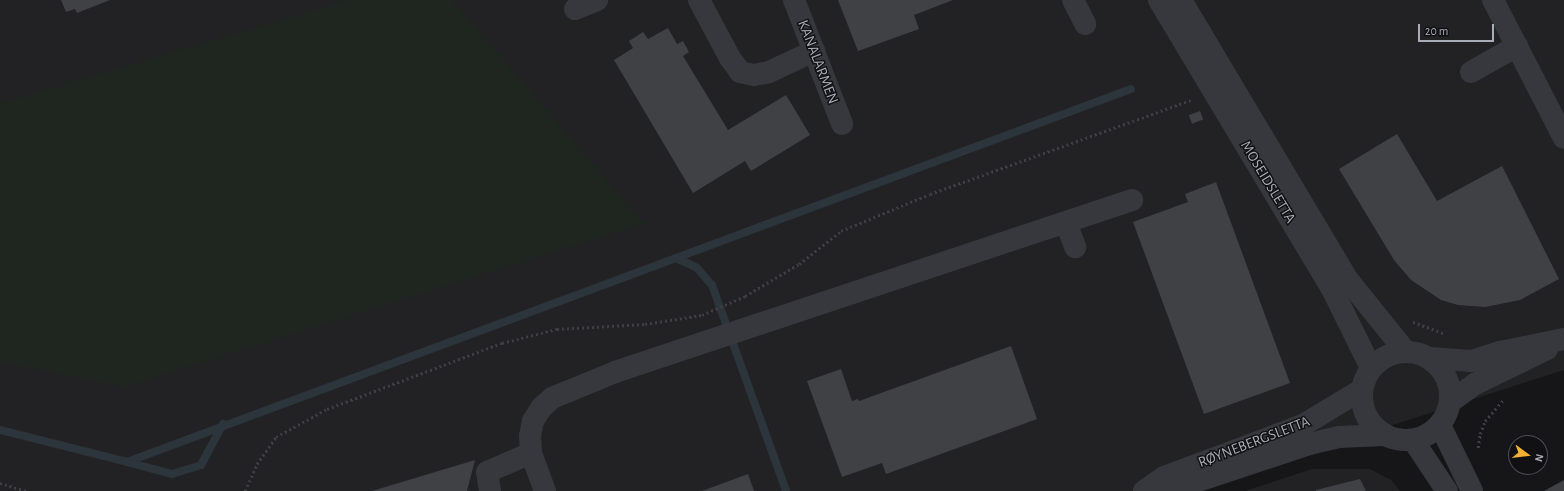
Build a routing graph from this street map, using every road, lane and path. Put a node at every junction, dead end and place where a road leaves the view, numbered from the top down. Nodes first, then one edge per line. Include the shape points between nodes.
1 (597, 0) edge
2 (699, 0) edge
3 (794, 0) edge
4 (1073, 0) edge
5 (1159, 0) edge
6 (1181, 0) edge
7 (1493, 0) edge
8 (575, 9) dead end
9 (1085, 24) dead end
10 (1517, 46) junction
11 (814, 51) junction
12 (1471, 72) dead end
13 (1196, 99) dead end
14 (842, 124) dead end
15 (1561, 126) edge
16 (1132, 200) dead end
17 (1066, 223) junction
18 (1075, 248) dead end
19 (1410, 321) dead end
20 (1452, 334) dead end
21 (1564, 339) edge
22 (1404, 351) junction
23 (1429, 358) junction
24 (1371, 368) junction
25 (1361, 390) junction
26 (1506, 396) dead end
27 (1450, 402) junction
28 (1440, 425) junction
29 (1384, 435) junction
30 (1412, 440) junction
31 (531, 453) junction
32 (1480, 455) dead end
33 (0, 483) edge
34 (27, 491) edge
35 (245, 491) edge
36 (490, 491) edge
37 (545, 491) edge
38 (1144, 491) edge
39 (1160, 491) edge
40 (1447, 491) edge
41 (1472, 491) edge

1 - 8 street
2 - 11 street via 740,72 754,75 769,72
3 - 11 street, KANALARMEN
4 - 9 street
5 - 24 street, MOSEIDSLETTA via 1332,289
6 - 22 street, MOSEIDSLETTA via 1348,280
7 - 10 street
10 - 12 street
10 - 15 street
11 - 14 street, KANALARMEN
13 - 35 path via 930,194 841,231 799,264 746,296 702,314 645,324 557,329 502,343 327,409 276,437 260,459
16 - 17 street
17 - 18 street
17 - 31 street via 615,372 552,398 541,408 533,421 530,436
19 - 20 path
21 - 23 street via 1500,352 1472,361
21 - 27 street via 1476,384
22 - 23 street
22 - 24 street via 1386,356
23 - 27 street via 1440,367 1447,378
24 - 25 street
25 - 29 street via 1365,414 1372,426
25 - 38 street, RØYNEBERGSLETTA via 1303,425 1164,477
26 - 32 path via 1485,421 1480,434
27 - 28 street
28 - 30 street via 1428,435
28 - 41 street
29 - 30 street via 1398,440
29 - 39 street, RØYNEBERGSLETTA via 1339,437 1310,444 1172,490
30 - 40 street
31 - 36 street via 487,472
31 - 37 street
33 - 34 path

